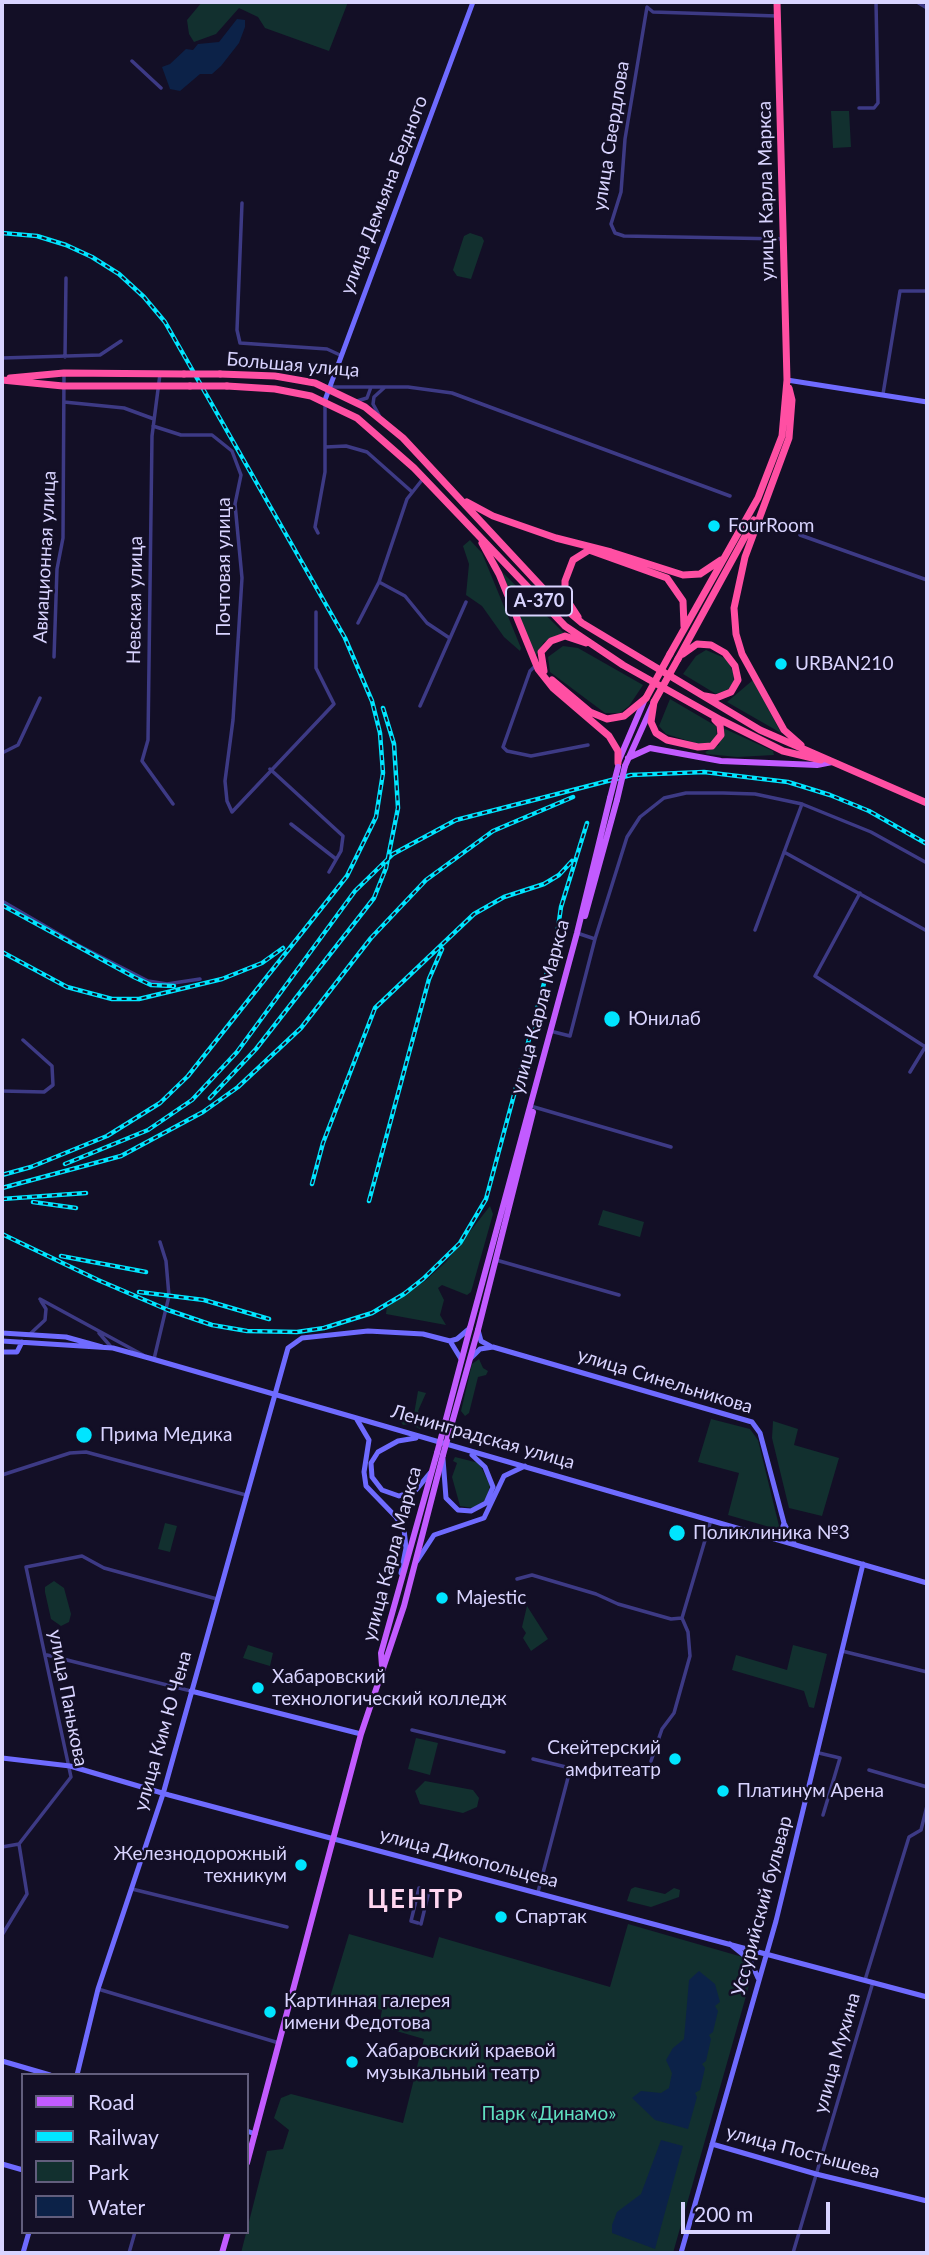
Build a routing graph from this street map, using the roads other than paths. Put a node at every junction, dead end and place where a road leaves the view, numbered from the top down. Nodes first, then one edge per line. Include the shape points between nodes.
1 (473, 2) edge
2 (777, 2) edge
3 (877, 2) edge
4 (917, 2) edge
5 (927, 8) edge
6 (777, 16) junction
7 (132, 61) dead end
8 (162, 88) dead end
9 (859, 108) dead end
10 (242, 203) dead end
11 (783, 239) junction
12 (65, 278) dead end
13 (927, 291) edge
14 (121, 341) dead end
15 (340, 355) junction
16 (65, 357) junction
17 (2, 358) edge
18 (64, 373) junction
19 (160, 374) junction
20 (2, 379) edge
21 (787, 380) junction
22 (63, 386) junction
23 (160, 386) junction
24 (328, 387) junction
25 (371, 387) junction
26 (386, 387) junction
27 (882, 396) junction
28 (325, 400) junction
29 (927, 401) edge
30 (64, 402) junction
31 (356, 402) junction
32 (154, 419) junction
33 (385, 422) junction
34 (153, 426) junction
35 (326, 447) junction
36 (424, 478) junction
37 (411, 491) junction
38 (457, 495) junction
39 (730, 496) dead end
40 (765, 501) junction
41 (468, 522) junction
42 (318, 533) dead end
43 (800, 535) dead end
44 (728, 551) junction
45 (927, 580) edge
46 (379, 582) junction
47 (466, 602) dead end
48 (316, 612) dead end
49 (358, 623) dead end
50 (582, 623) junction
51 (681, 636) junction
52 (448, 637) junction
53 (54, 657) dead end
54 (678, 659) junction
55 (623, 665) junction
56 (536, 666) junction
57 (672, 694) junction
58 (698, 694) junction
59 (40, 698) dead end
60 (646, 698) junction
61 (654, 702) junction
62 (420, 706) dead end
63 (588, 746) dead end
64 (2, 753) edge
65 (628, 758) junction
66 (832, 762) junction
67 (620, 766) junction
68 (270, 769) junction
69 (614, 799) junction
70 (927, 803) edge
71 (173, 804) dead end
72 (802, 804) junction
73 (291, 824) dead end
74 (784, 852) junction
75 (335, 859) junction
76 (927, 863) edge
77 (329, 872) dead end
78 (860, 893) junction
79 (2, 901) edge
80 (755, 930) dead end
81 (927, 931) edge
82 (580, 934) junction
83 (594, 939) junction
84 (200, 979) dead end
85 (554, 1032) junction
86 (23, 1040) dead end
87 (927, 1046) edge
88 (910, 1072) dead end
89 (2, 1091) edge
90 (534, 1107) junction
91 (671, 1147) dead end
92 (160, 1242) dead end
93 (496, 1260) junction
94 (619, 1295) dead end
95 (95, 1329) junction
96 (474, 1329) junction
97 (2, 1333) edge
98 (30, 1334) junction
99 (2, 1341) edge
100 (450, 1341) junction
101 (22, 1342) junction
102 (493, 1347) junction
103 (105, 1348) junction
104 (113, 1348) junction
105 (2, 1352) edge
106 (151, 1359) junction
107 (471, 1359) junction
108 (461, 1363) junction
109 (275, 1393) junction
110 (350, 1414) junction
111 (419, 1438) junction
112 (466, 1452) junction
113 (440, 1454) junction
114 (528, 1466) junction
115 (2, 1475) edge
116 (495, 1491) junction
117 (246, 1495) junction
118 (711, 1520) junction
119 (784, 1523) junction
120 (774, 1539) junction
121 (795, 1545) junction
122 (417, 1561) junction
123 (863, 1564) junction
124 (517, 1579) dead end
125 (927, 1583) edge
126 (399, 1584) junction
127 (217, 1599) junction
128 (682, 1618) junction
129 (842, 1651) junction
130 (46, 1654) junction
131 (382, 1666) junction
132 (927, 1672) edge
133 (191, 1691) junction
134 (412, 1730) dead end
135 (361, 1734) junction
136 (505, 1752) dead end
137 (819, 1753) junction
138 (2, 1758) edge
139 (533, 1759) dead end
140 (651, 1761) dead end
141 (70, 1766) junction
142 (869, 1770) dead end
143 (927, 1787) edge
144 (163, 1794) junction
145 (927, 1806) edge
146 (823, 1815) dead end
147 (333, 1839) junction
148 (19, 1844) junction
149 (2, 1847) edge
150 (419, 1888) dead end
151 (132, 1889) junction
152 (429, 1891) dead end
153 (538, 1892) junction
154 (416, 1902) junction
155 (426, 1905) junction
156 (287, 1927) dead end
157 (2, 1935) edge
158 (724, 1940) junction
159 (767, 1953) junction
160 (865, 1980) junction
161 (873, 1982) junction
162 (758, 1983) junction
163 (98, 1989) junction
164 (927, 1997) edge
165 (279, 2043) junction
166 (2, 2061) edge
167 (43, 2073) edge
168 (77, 2073) edge
169 (248, 2131) edge
170 (255, 2134) junction
171 (712, 2144) junction
172 (248, 2159) edge
173 (2, 2164) edge
174 (21, 2170) edge
175 (816, 2175) junction
176 (927, 2201) edge
177 (28, 2234) edge
178 (134, 2234) edge
179 (227, 2234) edge
180 (23, 2253) edge
181 (129, 2253) edge
182 (222, 2253) edge
183 (681, 2253) edge
184 (793, 2253) edge

1 - 15 main road, улица Демьяна Бедного
2 - 6 highway, улица Карла Маркса
3 - 9 street via 878,103 874,108
4 - 5 street
6 - 11 highway, улица Карла Маркса
6 - 11 street, улица Свердлова via 653,12 647,7 621,192 611,224 615,233 625,236
7 - 8 street
10 - 15 street via 240,343 327,349
11 - 21 highway, улица Карла Маркса
12 - 16 street
13 - 27 street via 900,291
14 - 16 street via 100,355
15 - 24 main road, улица Демьяна Бедного
16 - 17 street
18 - 19 highway, Большая улица / А-370
18 - 20 highway, Большая улица / А-370
18 - 22 street, Авиационная улица
19 - 23 street, Невская улица
19 - 24 highway, Большая улица / А-370, bridge via 275,376
20 - 22 highway, Большая улица / А-370
21 - 27 main road
21 - 40 highway, улица Карла Маркса via 792,400 789,438
21 - 44 highway, улица Карла Маркса via 776,456
22 - 23 highway, Большая улица / А-370
22 - 30 street, Авиационная улица
23 - 28 highway, Большая улица / А-370, bridge via 275,389
23 - 32 street, Невская улица
24 - 25 street, Большая улица
24 - 28 main road, улица Демьяна Бедного
24 - 31 highway, А-370
25 - 26 street, Большая улица
25 - 31 street via 367,398
26 - 33 street via 373,404
26 - 39 street, Большая улица via 430,389 472,398
27 - 29 main road
28 - 35 street
28 - 36 highway, А-370 via 376,432
30 - 32 street via 124,408
30 - 53 street, Авиационная улица via 63,538 53,611
31 - 33 highway, А-370
32 - 34 street, Невская улица
33 - 38 highway, А-370
34 - 68 street, Почтовая улица via 181,435 212,435 232,451 241,475 235,504 242,578 225,780 232,812
34 - 71 street, Невская улица via 148,740 142,761
35 - 37 street via 367,452
35 - 42 street via 322,502 315,527
36 - 37 street
36 - 41 highway, А-370
37 - 46 street
38 - 44 highway via 493,516 555,538 683,575 704,572
38 - 50 highway, А-370 via 550,596
40 - 54 highway
40 - 66 highway via 735,592 736,634 784,730 794,741
41 - 55 highway, А-370 via 558,619
41 - 56 highway via 493,562
43 - 45 street
44 - 51 highway, улица Карла Маркса
46 - 49 street
46 - 52 street via 405,596 427,623
47 - 52 street
48 - 68 street via 317,673 334,704
50 - 51 highway via 565,597 564,586 570,563 589,550 670,581 684,606
50 - 58 highway, А-370
51 - 60 highway, улица Карла Маркса, bridge
52 - 62 street
54 - 58 highway via 704,643 725,653 735,666 738,680 731,692 716,698
54 - 61 highway, bridge
55 - 57 highway, А-370
55 - 60 highway via 572,637 557,638 541,652 548,676 598,716 624,716
56 - 63 street via 530,671 503,747 531,756
56 - 67 highway via 609,736
57 - 61 highway via 717,721 721,730 716,743 698,747 661,737 651,722
57 - 66 highway, А-370 via 783,751
58 - 66 highway, А-370 via 760,730
59 - 64 street via 18,745
60 - 67 main road, улица Карла Маркса
61 - 65 main road
65 - 66 main road via 650,748 720,761
65 - 67 main road
66 - 70 highway, А-370
67 - 69 main road, bridge
68 - 75 street via 341,833 344,842
69 - 82 main road, улица Карла Маркса
69 - 96 main road, улица Карла Маркса
72 - 74 street
72 - 76 street via 871,832
72 - 83 street via 723,793 675,795 657,803 627,837
73 - 75 street
74 - 78 street
74 - 80 street
75 - 77 street
78 - 81 street
78 - 87 street via 815,976
79 - 84 street via 148,981 167,984
82 - 83 street
82 - 85 main road, улица Карла Маркса
83 - 85 street via 570,1036
85 - 90 main road, улица Карла Маркса
86 - 89 street via 52,1066 53,1085 44,1092
87 - 88 street
90 - 91 street
90 - 93 main road, улица Карла Маркса
92 - 106 street via 169,1296
93 - 94 street
93 - 96 main road, улица Карла Маркса
95 - 98 street, Ленинградская улица via 40,1299 46,1309 45,1320
95 - 104 street
95 - 106 street, Ленинградская улица
96 - 100 main road
96 - 102 main road via 481,1341
96 - 107 main road, bridge
96 - 108 main road, улица Карла Маркса, bridge
97 - 98 main road
98 - 103 main road via 66,1337
99 - 101 main road
100 - 108 main road
100 - 109 main road via 382,1331 302,1338 288,1348
101 - 103 main road
101 - 105 main road via 17,1352
102 - 107 main road via 480,1349
102 - 119 main road, улица Синельникова via 752,1422 760,1433
103 - 104 main road
104 - 106 main road
106 - 109 main road, Ленинградская улица
107 - 113 main road, bridge
108 - 113 main road, улица Карла Маркса, bridge
109 - 110 main road, Ленинградская улица
109 - 117 main road, улица Ким Ю Чена
110 - 111 main road, Ленинградская улица
110 - 126 main road via 367,1432 366,1486 404,1532 406,1548
111 - 112 main road, Ленинградская улица
111 - 113 main road via 390,1444 378,1452 371,1474 377,1486 388,1494 403,1495 424,1482
112 - 114 main road, Ленинградская улица
112 - 116 main road via 485,1467
113 - 116 main road via 444,1493 454,1507 474,1510
113 - 122 main road, улица Карла Маркса
113 - 126 main road, улица Карла Маркса
114 - 116 main road via 507,1474
114 - 118 main road, Ленинградская улица
115 - 117 street via 69,1453 86,1452
116 - 122 main road via 484,1518 434,1535
117 - 127 main road, улица Ким Ю Чена
118 - 120 main road, Ленинградская улица
118 - 128 street
119 - 120 main road
119 - 121 main road, улица Синельникова
120 - 121 main road, Ленинградская улица
121 - 123 main road, Ленинградская улица
122 - 131 main road, улица Карла Маркса
123 - 125 main road, Ленинградская улица
123 - 129 main road, Уссурийский бульвар
124 - 128 street via 533,1575 618,1604
126 - 131 main road, улица Карла Маркса via 381,1653
127 - 130 street, улица Панькова via 104,1568 82,1556 26,1567
127 - 133 main road, улица Ким Ю Чена
128 - 140 street via 690,1656 674,1713 662,1729
129 - 132 street
129 - 137 main road, Уссурийский бульвар
130 - 133 street
130 - 141 street, улица Панькова
131 - 135 main road, улица Карла Маркса
133 - 135 main road
133 - 144 main road, улица Ким Ю Чена
134 - 136 street
135 - 147 main road, улица Карла Маркса
137 - 146 street via 840,1758
137 - 159 main road, Уссурийский бульвар
138 - 141 main road, улица Дикопольцева
139 - 153 street via 566,1767 569,1774
141 - 144 main road, улица Дикопольцева
141 - 148 street, улица Панькова via 71,1777
142 - 143 street
144 - 147 main road, улица Дикопольцева
144 - 151 main road, улица Ким Ю Чена
145 - 160 street, улица Мухина via 921,1830 909,1837
147 - 153 main road, улица Дикопольцева
147 - 165 main road, улица Карла Маркса
148 - 149 street
148 - 157 street via 27,1894
150 - 154 street
151 - 156 street
151 - 163 main road, улица Ким Ю Чена
152 - 155 street
153 - 158 main road, улица Дикопольцева
154 - 155 street
154 - 155 street via 411,1921 420,1923
158 - 159 main road, улица Дикопольцева
158 - 162 main road via 750,1960
159 - 160 main road, улица Дикопольцева
159 - 162 main road, Уссурийский бульвар
160 - 161 main road, улица Дикопольцева
161 - 164 main road, улица Дикопольцева
161 - 175 street, улица Мухина
162 - 171 main road, Уссурийский бульвар
163 - 165 street
163 - 168 main road, улица Ким Ю Чена
165 - 170 main road, улица Карла Маркса
166 - 167 main road
169 - 170 main road
170 - 172 main road, улица Карла Маркса
171 - 175 main road, улица Постышева
171 - 183 main road, Уссурийский бульвар
173 - 174 main road
175 - 176 main road, улица Постышева
175 - 184 street, улица Мухина
177 - 180 main road
178 - 181 street
179 - 182 main road

